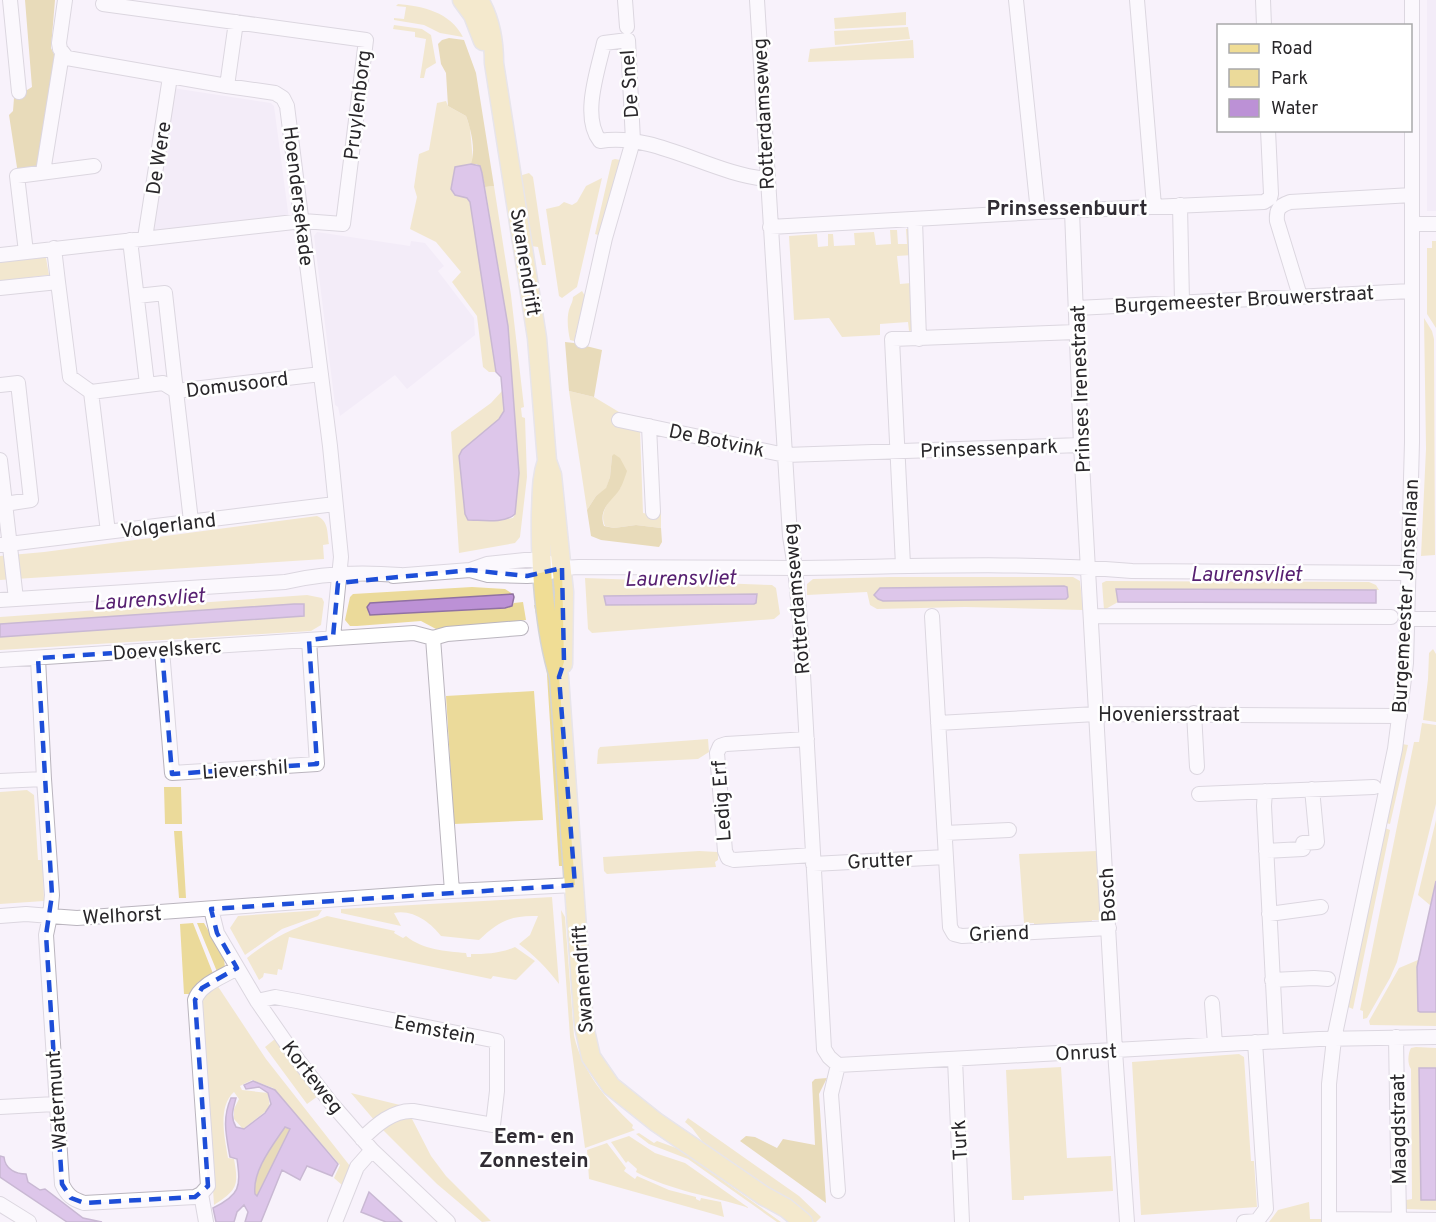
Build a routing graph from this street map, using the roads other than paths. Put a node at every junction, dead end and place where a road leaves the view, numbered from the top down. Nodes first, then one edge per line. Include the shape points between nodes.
1 (10, 0) edge
2 (65, 0) edge
3 (462, 0) edge
4 (479, 0) edge
5 (625, 0) edge
6 (757, 0) edge
7 (1016, 0) edge
8 (1137, 0) edge
9 (1263, 0) edge
10 (1412, 0) edge
11 (104, 4) dead end
12 (236, 22) junction
13 (1264, 24) edge
14 (627, 27) dead end
15 (63, 54) junction
16 (494, 63) junction
17 (170, 77) junction
18 (227, 86) junction
19 (19, 92) dead end
20 (1268, 132) edge
21 (633, 141) junction
22 (94, 166) dead end
23 (43, 172) junction
24 (767, 179) junction
25 (1412, 195) junction
26 (1180, 205) junction
27 (1272, 205) junction
28 (1154, 206) junction
29 (1072, 211) junction
30 (1038, 212) junction
31 (915, 220) junction
32 (303, 221) junction
33 (1413, 224) junction
34 (1436, 224) edge
35 (770, 227) junction
36 (146, 238) junction
37 (130, 240) junction
38 (54, 248) junction
39 (26, 252) junction
40 (0, 255) edge
41 (58, 282) junction
42 (0, 288) edge
43 (1411, 291) junction
44 (137, 296) junction
45 (1300, 296) junction
46 (1182, 302) junction
47 (1077, 308) junction
48 (1076, 332) junction
49 (919, 339) junction
50 (582, 341) dead end
51 (321, 374) junction
52 (147, 384) junction
53 (0, 385) edge
54 (176, 391) junction
55 (91, 392) junction
56 (619, 420) dead end
57 (649, 426) junction
58 (1081, 445) junction
59 (897, 450) junction
60 (785, 455) junction
61 (0, 460) edge
62 (547, 461) junction
63 (5, 504) junction
64 (335, 504) junction
65 (653, 512) dead end
66 (191, 521) junction
67 (108, 532) junction
68 (5, 545) edge
69 (903, 565) junction
70 (1089, 567) junction
71 (542, 568) junction
72 (562, 568) junction
73 (795, 568) junction
74 (1408, 573) junction
75 (339, 579) junction
76 (16, 599) junction
77 (0, 600) edge
78 (932, 616) dead end
79 (1091, 616) junction
80 (1391, 617) dead end
81 (1407, 619) junction
82 (1436, 619) edge
83 (520, 628) dead end
84 (333, 637) junction
85 (433, 638) junction
86 (309, 640) junction
87 (162, 650) junction
88 (38, 658) junction
89 (0, 660) edge
90 (559, 677) junction
91 (1194, 713) junction
92 (1096, 714) junction
93 (1400, 716) junction
94 (938, 723) junction
95 (807, 739) junction
96 (1197, 767) dead end
97 (44, 779) junction
98 (0, 781) edge
99 (1374, 787) dead end
100 (1312, 789) junction
101 (1265, 791) junction
102 (1198, 794) dead end
103 (1009, 830) dead end
104 (945, 834) junction
105 (1266, 851) junction
106 (946, 857) junction
107 (813, 859) junction
108 (575, 885) junction
109 (452, 891) junction
110 (1321, 906) dead end
111 (212, 909) junction
112 (1269, 914) junction
113 (0, 916) edge
114 (50, 916) junction
115 (1109, 927) junction
116 (237, 968) junction
117 (1328, 979) dead end
118 (1272, 981) junction
119 (257, 1001) junction
120 (1212, 1003) dead end
121 (1396, 1037) junction
122 (1436, 1037) edge
123 (1334, 1039) junction
124 (1276, 1041) junction
125 (1255, 1042) junction
126 (1215, 1044) junction
127 (1115, 1051) junction
128 (955, 1059) junction
129 (838, 1065) junction
130 (56, 1104) junction
131 (0, 1107) edge
132 (362, 1139) junction
133 (372, 1150) junction
134 (838, 1191) dead end
135 (201, 1194) junction
136 (764, 1196) junction
137 (0, 1204) edge
138 (0, 1214) edge
139 (1399, 1220) junction
140 (1436, 1220) edge
141 (1257, 1221) edge
142 (1329, 1221) edge
143 (12, 1222) edge
144 (29, 1222) edge
145 (206, 1222) edge
146 (335, 1222) edge
147 (448, 1222) edge
148 (790, 1222) edge
149 (803, 1222) edge
150 (962, 1222) edge
151 (1127, 1222) edge
152 (1244, 1222) edge

1 - 19 street
2 - 15 street via 59,42
3 - 16 main road, Swanendrift
4 - 16 main road, Swanendrift via 494,41
5 - 14 street
6 - 24 street, Rotterdamseweg
7 - 30 street
8 - 28 street
9 - 13 street
10 - 25 street, Burgemeester Jansenlaan
11 - 12 street, Pruylenborg
12 - 18 street
12 - 32 street, Pruylenborg via 366,39 343,224
15 - 17 street, Hoendersekade via 72,60
15 - 23 street
16 - 62 main road, Swanendrift via 537,338
17 - 18 street, Hoendersekade
17 - 36 street, De Were
18 - 32 street, Hoendersekade via 275,93 283,98
20 - 27 street
21 - 21 street, De Snel via 600,141 595,136 590,103 604,43 628,40
21 - 24 street, De Snel via 746,178
21 - 50 street, De Snel via 605,238
22 - 23 street
23 - 39 street via 17,176
24 - 35 street, Rotterdamseweg
25 - 27 street
25 - 33 street, Burgemeester Jansenlaan
26 - 27 street
26 - 28 street
26 - 46 street
27 - 45 street
28 - 29 street
29 - 30 street
29 - 47 street, Prinses Irenestraat
30 - 31 street
31 - 35 street
31 - 49 street
32 - 36 street
32 - 51 street, Hoendersekade
33 - 34 street
33 - 43 street, Burgemeester Jansenlaan
35 - 60 street, Rotterdamseweg
36 - 37 street
37 - 38 street
37 - 44 street
38 - 39 street
38 - 41 street
39 - 40 street
41 - 42 street
41 - 55 street via 70,377
43 - 45 street, Burgemeester Brouwerstraat
43 - 74 street, Burgemeester Jansenlaan
44 - 52 street
44 - 54 street via 165,293
45 - 46 street, Burgemeester Brouwerstraat
46 - 47 street, Burgemeester Brouwerstraat
47 - 48 street, Prinses Irenestraat
48 - 49 street, Prinsessenpark
48 - 58 street, Prinses Irenestraat
49 - 59 street, Prinsessenpark via 892,339
51 - 54 street, Domusoord
51 - 64 street, Hoendersekade
52 - 54 street via 163,383
52 - 55 street
53 - 63 street via 18,383 31,500
54 - 66 street, Domusoord
55 - 67 street
56 - 57 street, De Botvink
57 - 60 street, De Botvink
57 - 65 street, De Botvink
58 - 59 street, Prinsessenpark
58 - 70 street, Prinses Irenestraat
59 - 60 street, Prinsessenpark
59 - 69 street, Prinsessenpark
60 - 73 street, Rotterdamseweg
61 - 63 street
62 - 71 main road, Swanendrift via 540,538
62 - 72 main road, Swanendrift via 552,475
63 - 68 street
64 - 66 street, Volgerland
64 - 75 street, Hoendersekade via 341,557
66 - 67 street, Volgerland
67 - 68 street, Volgerland
68 - 76 street
69 - 70 street
69 - 73 street
70 - 74 street via 1141,571
70 - 79 street, Bosch
71 - 72 street
71 - 75 street via 525,560 470,570 373,573
71 - 90 main road, Swanendrift
72 - 73 street
72 - 90 main road, Swanendrift via 564,662
73 - 95 street, Rotterdamseweg
74 - 81 street, Burgemeester Jansenlaan
75 - 76 street via 304,577 285,582
75 - 84 street, Hoendersekade
76 - 77 street
78 - 94 street, Griend
79 - 80 street
79 - 92 street, Bosch
81 - 82 street
81 - 93 street, Burgemeester Jansenlaan
83 - 85 street, Doevelskerc
84 - 85 street, Doevelskerc via 414,633
84 - 86 street, Doevelskerc
85 - 109 street
86 - 87 street, Doevelskerc
86 - 87 street, Lievershil via 317,764 172,773
87 - 88 street, Doevelskerc
88 - 89 street, Doevelskerc
88 - 97 street
90 - 108 main road, Swanendrift
91 - 92 street, Hoveniersstraat
91 - 93 street, Hoveniersstraat
91 - 96 street
92 - 94 street, Hoveniersstraat
92 - 115 street, Bosch
93 - 123 street, Burgemeester Jansenlaan
94 - 104 street, Griend
95 - 107 street, Rotterdamseweg
95 - 107 street, Ledig Erf via 726,744 717,751 728,858
97 - 98 street
97 - 114 street
99 - 100 street
100 - 101 street
100 - 105 street via 1317,842 1303,843 1303,849
101 - 102 street
101 - 105 street
103 - 104 street
104 - 106 street, Griend
105 - 112 street
106 - 107 street, Grutter
106 - 115 street, Griend via 950,927 954,934
107 - 129 street, Rotterdamseweg via 824,1048
108 - 109 street, Welhorst
108 - 136 main road, Swanendrift via 585,1040 601,1073 611,1086 656,1122
109 - 111 street, Welhorst
110 - 112 street
111 - 114 street, Welhorst via 77,918
111 - 116 street, Korteweg via 217,933
112 - 118 street
113 - 114 street
114 - 130 street, Watermunt via 46,935
115 - 127 street, Bosch
116 - 119 street, Korteweg
116 - 135 street via 202,988 195,1000 208,1186
117 - 118 street
118 - 124 street
119 - 132 street, Korteweg via 298,1060
119 - 132 street, Eemstein via 275,997 497,1041 493,1125 401,1111
120 - 126 street
121 - 122 street, Onrust
121 - 123 street, Onrust
121 - 139 street, Maagdstraat
123 - 124 street, Onrust
123 - 142 street, Burgemeester Jansenlaan via 1329,1084
124 - 125 street, Onrust
125 - 126 street, Onrust
125 - 141 street via 1266,1196 1266,1209
126 - 127 street, Onrust
127 - 128 street, Onrust
127 - 151 street, Bosch
128 - 129 street, Onrust
128 - 150 street, Turk
129 - 134 street via 831,1094
130 - 131 street
130 - 135 street, Watermunt via 62,1184 70,1198 84,1203
132 - 133 street, Korteweg
133 - 146 street via 357,1167
133 - 147 street, Korteweg
135 - 145 street
136 - 148 main road
136 - 149 main road
137 - 144 street
138 - 143 street
139 - 140 street
139 - 142 street
141 - 152 street

